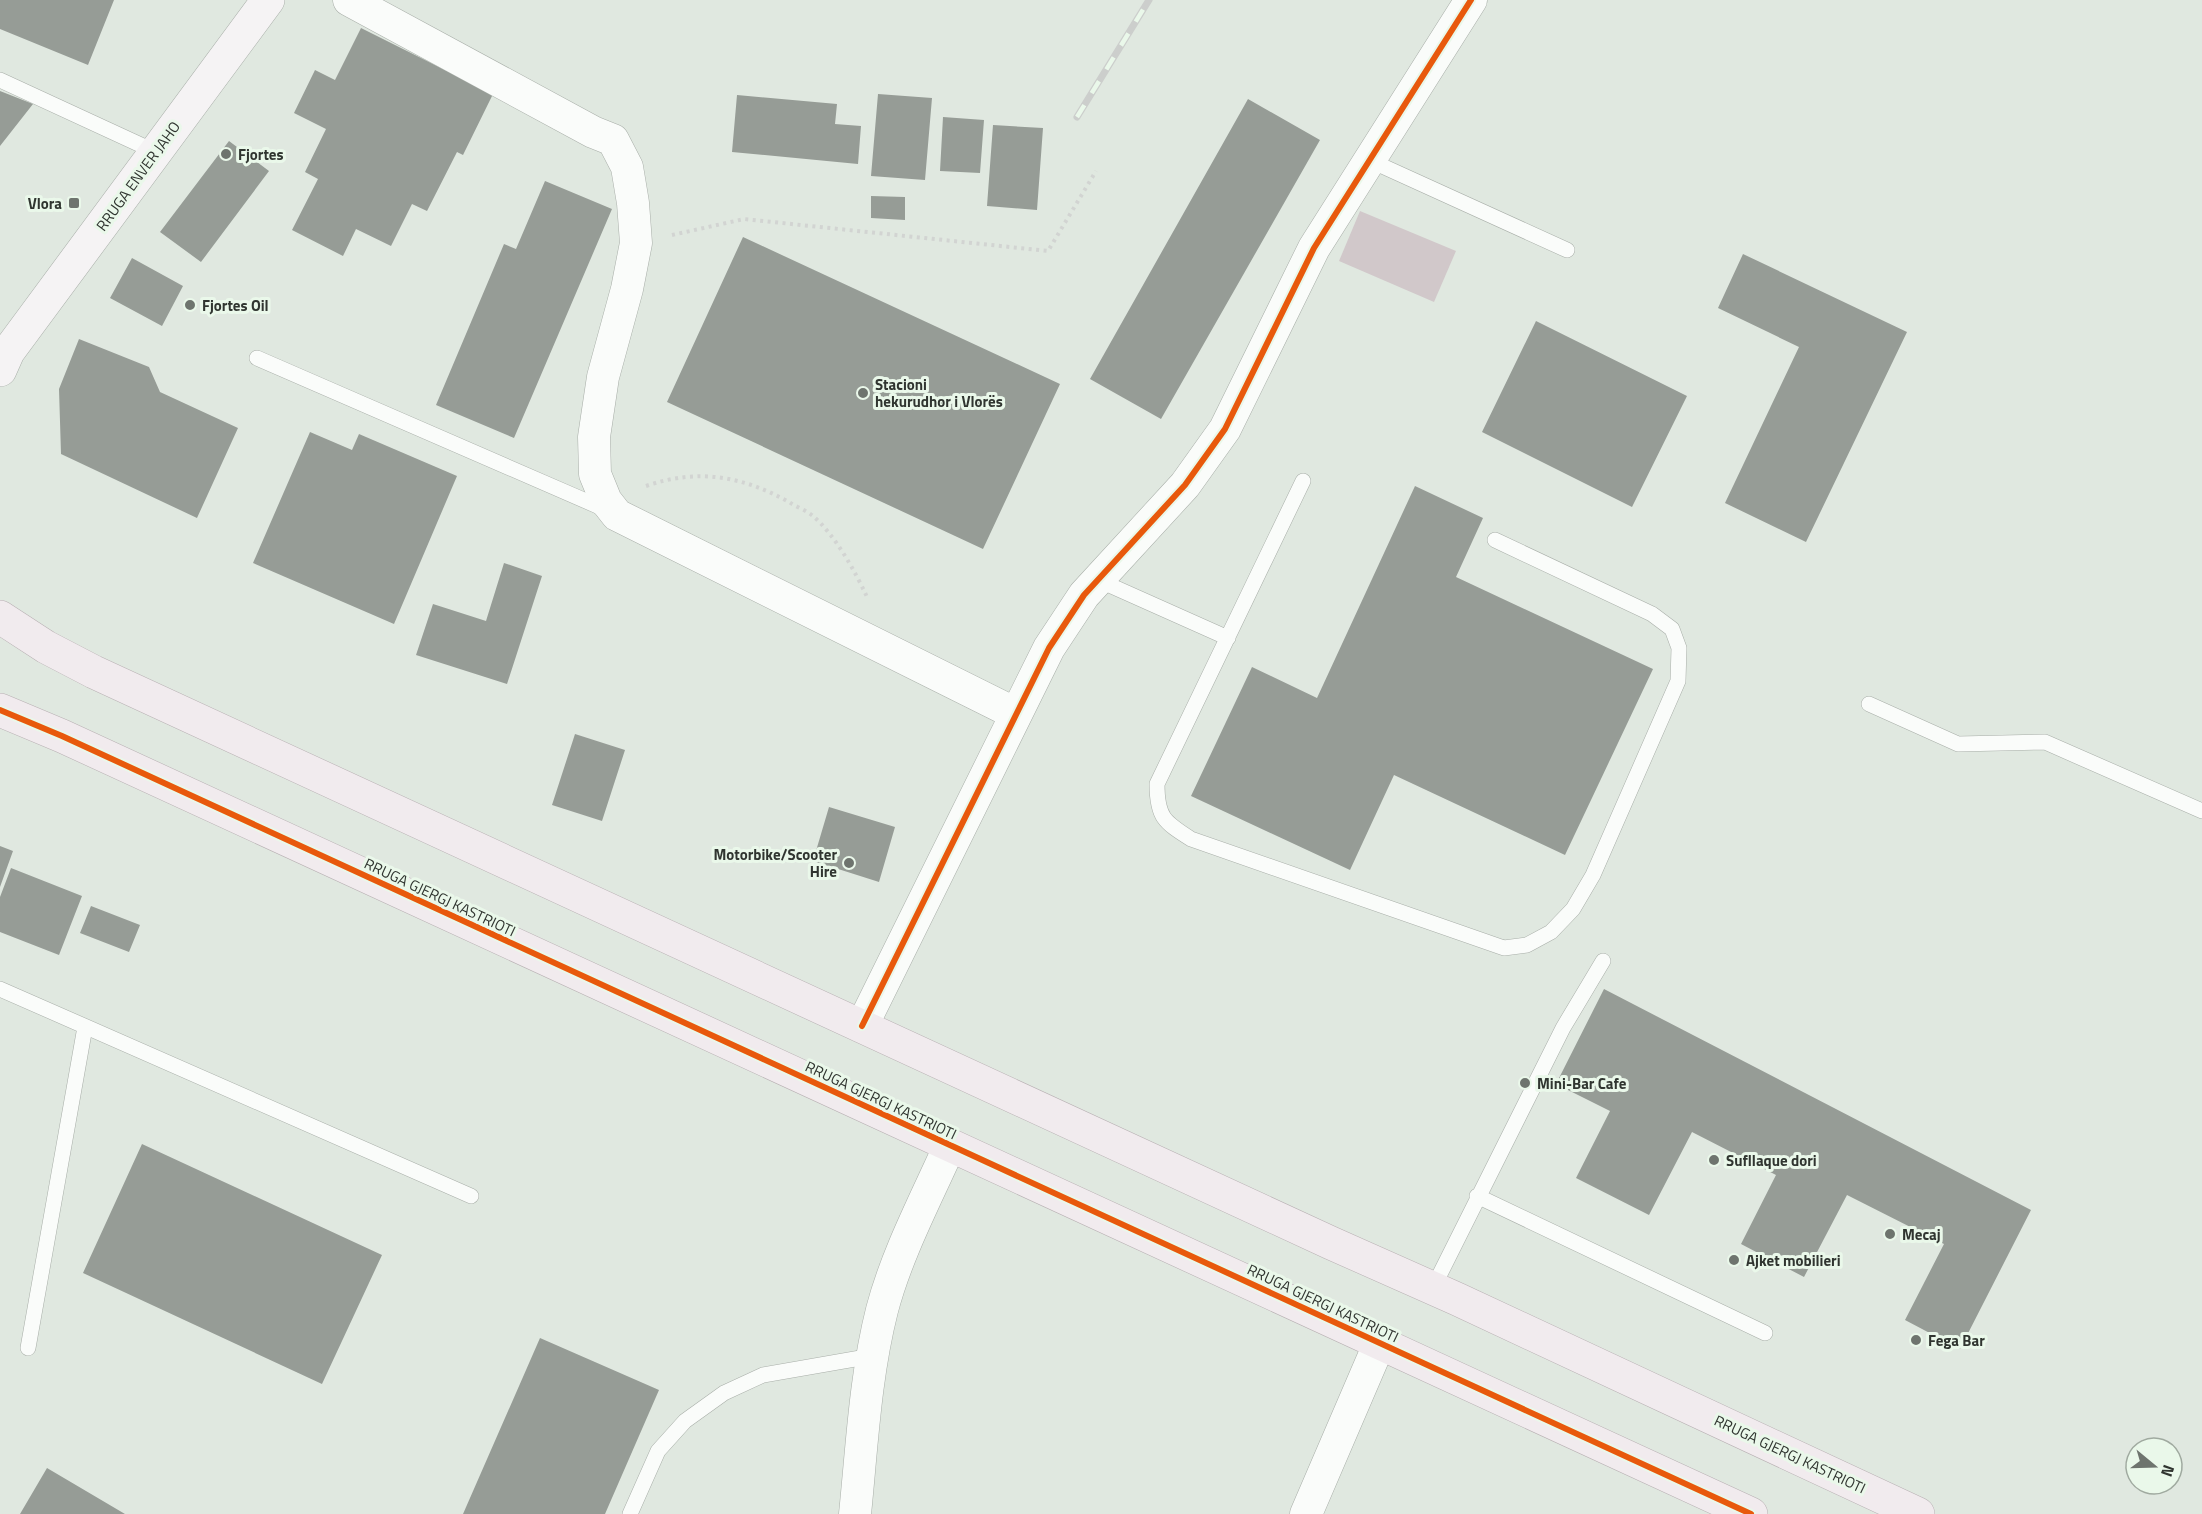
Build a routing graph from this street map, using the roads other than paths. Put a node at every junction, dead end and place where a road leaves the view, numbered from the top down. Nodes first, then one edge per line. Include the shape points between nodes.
1 (267, 0) edge
2 (349, 0) edge
3 (1471, 0) edge
4 (0, 80) edge
5 (156, 152) junction
6 (1369, 160) junction
7 (1567, 250) dead end
8 (256, 358) dead end
9 (3, 360) edge
10 (1303, 481) dead end
11 (611, 508) junction
12 (1495, 540) dead end
13 (1098, 580) junction
14 (0, 617) edge
15 (1228, 638) junction
16 (1869, 704) dead end
17 (0, 711) edge
18 (1016, 714) junction
19 (2202, 811) edge
20 (1603, 961) dead end
21 (0, 989) edge
22 (862, 1026) junction
23 (86, 1027) junction
24 (950, 1145) junction
25 (471, 1196) dead end
26 (1478, 1196) junction
27 (1433, 1288) junction
28 (1765, 1333) dead end
29 (1380, 1342) junction
30 (28, 1348) dead end
31 (872, 1356) junction
32 (630, 1514) edge
33 (855, 1514) edge
34 (1306, 1514) edge
35 (1751, 1514) edge
36 (1918, 1514) edge

1 - 5 street, RRUGA ENVER JAHO
2 - 11 street via 613,140 627,167 636,243 603,377 594,436 595,474
3 - 6 street
4 - 5 lane
5 - 9 street, RRUGA ENVER JAHO
6 - 7 lane
6 - 13 street via 1314,248 1225,429 1185,485
8 - 11 lane
10 - 15 lane
11 - 18 street
12 - 15 lane via 1652,615 1672,629 1679,648 1678,681 1593,875 1573,909 1551,932 1527,945 1504,948 1191,839 1166,823 1157,800 1157,784
13 - 15 lane
13 - 18 street via 1049,648
14 - 22 main road, RRUGA GJERGJ KASTRIOTI via 94,672
16 - 19 lane via 1958,744 2045,742
17 - 24 main road, RRUGA GJERGJ KASTRIOTI via 62,736
18 - 22 street
20 - 26 lane via 1563,1028
21 - 23 lane
22 - 27 main road, RRUGA GJERGJ KASTRIOTI
23 - 25 lane
23 - 30 lane
24 - 29 main road, RRUGA GJERGJ KASTRIOTI
24 - 31 street via 901,1255 882,1308
26 - 27 lane
26 - 28 lane
27 - 36 main road, RRUGA GJERGJ KASTRIOTI
29 - 34 street
29 - 35 main road, RRUGA GJERGJ KASTRIOTI
31 - 32 lane via 763,1375 724,1394 685,1421 658,1451
31 - 33 street

